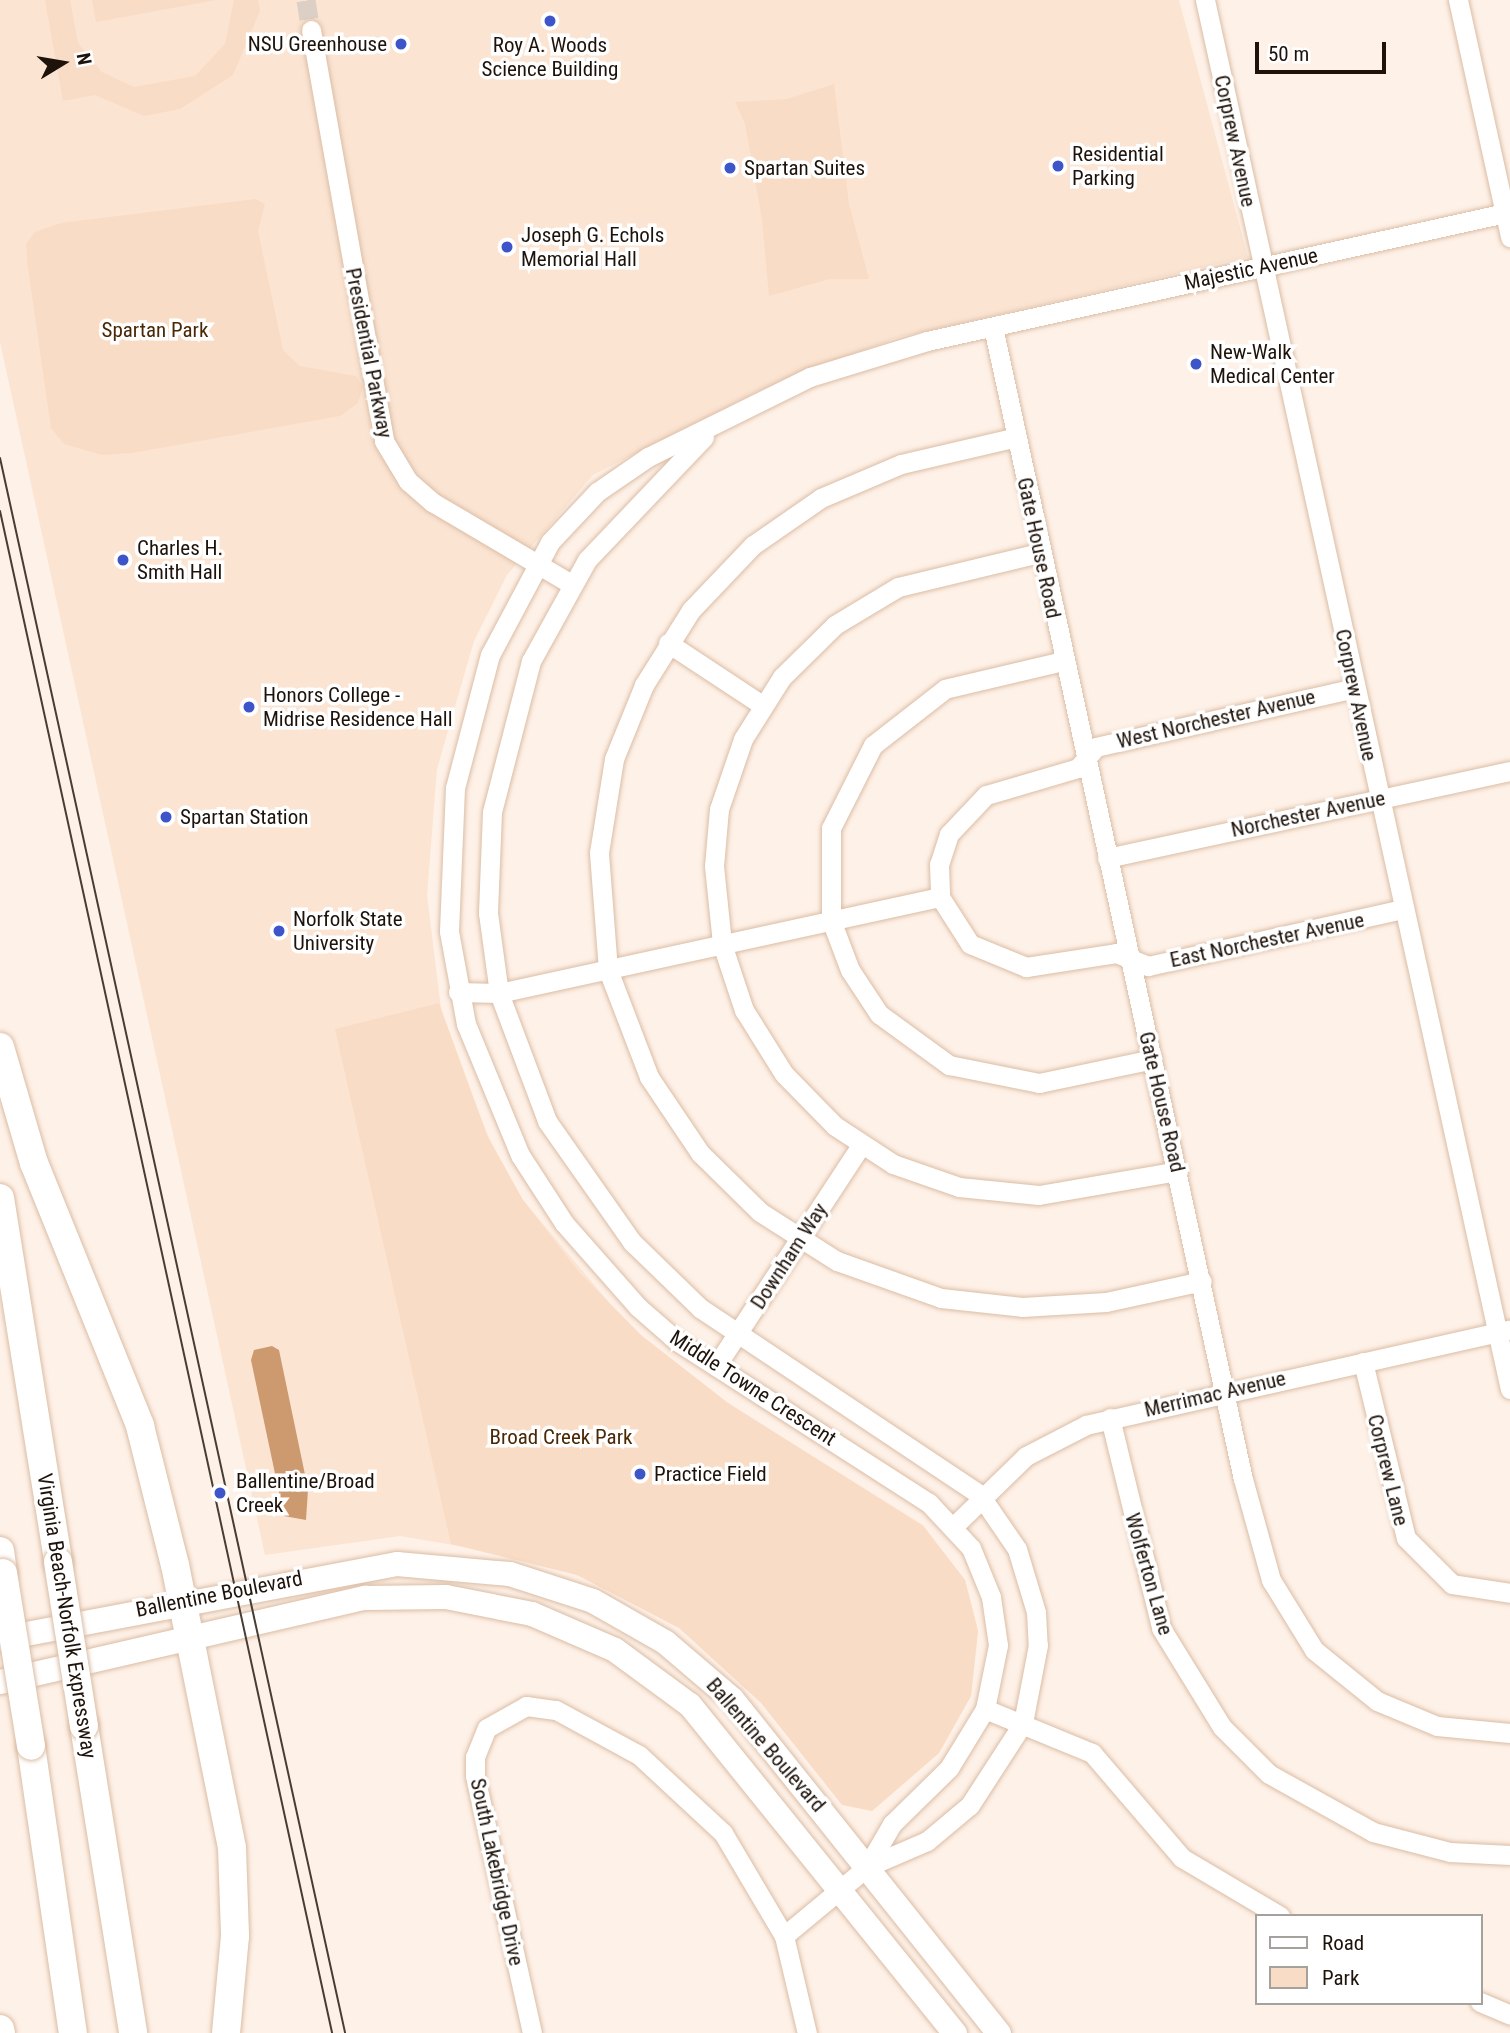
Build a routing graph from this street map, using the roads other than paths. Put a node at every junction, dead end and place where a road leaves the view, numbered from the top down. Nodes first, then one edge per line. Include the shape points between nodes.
1 (1205, 0) edge
2 (1458, 0) edge
3 (311, 30) tunnel mouth
4 (1507, 213) edge
5 (1510, 237) edge
6 (1261, 266) junction
7 (993, 327) junction
8 (715, 426) junction
9 (1017, 437) junction
10 (1039, 552) junction
11 (537, 563) junction
12 (571, 584) junction
13 (668, 643) junction
14 (1063, 661) junction
15 (1355, 688) junction
16 (762, 705) junction
17 (1085, 761) junction
18 (1510, 771) edge
19 (1378, 799) junction
20 (1107, 858) junction
21 (940, 897) junction
22 (1405, 909) junction
23 (831, 920) junction
24 (722, 944) junction
25 (1130, 960) junction
26 (608, 970) junction
27 (458, 992) junction
28 (499, 993) junction
29 (0, 1047) edge
30 (1153, 1059) junction
31 (861, 1145) junction
32 (1178, 1171) junction
33 (0, 1198) edge
34 (800, 1240) junction
35 (1202, 1281) junction
36 (1504, 1331) edge
37 (739, 1333) junction
38 (1363, 1362) junction
39 (716, 1366) junction
40 (1510, 1389) edge
41 (1226, 1391) junction
42 (1110, 1418) junction
43 (980, 1495) junction
44 (954, 1526) junction
45 (2, 1562) edge
46 (1510, 1593) edge
47 (183, 1601) junction
48 (0, 1639) edge
49 (191, 1639) junction
50 (0, 1682) edge
51 (985, 1709) junction
52 (1023, 1723) junction
53 (1510, 1733) edge
54 (1510, 1855) edge
55 (867, 1867) junction
56 (842, 1890) junction
57 (1277, 1914) edge
58 (783, 1936) junction
59 (1482, 2003) edge
60 (1510, 2015) edge
61 (73, 2033) edge
62 (133, 2033) edge
63 (226, 2033) edge
64 (532, 2033) edge
65 (807, 2033) edge
66 (955, 2033) edge
67 (999, 2033) edge

1 - 6 street, Corprew Avenue
2 - 4 street
3 - 11 street, Presidential Parkway via 384,441 408,481 432,502
4 - 5 street
4 - 6 street, Majestic Avenue
6 - 7 street, Majestic Avenue
6 - 15 street, Corprew Avenue
7 - 8 street, Middle Towne Crescent via 858,360
7 - 9 street, Gate House Road
8 - 11 street, Middle Towne Crescent via 606,485
8 - 12 street, Middle Towne Crescent via 620,520
9 - 10 street, Gate House Road
9 - 13 street via 901,464 821,498 753,545
10 - 14 street, Gate House Road
10 - 16 street via 926,576 866,604 807,649
11 - 12 street, Presidential Parkway
11 - 27 street, Middle Towne Crescent via 490,655 455,788 448,877
12 - 28 street, Middle Towne Crescent via 531,661 499,766 488,913
13 - 16 street
13 - 26 street via 626,726 604,806 598,901
14 - 17 street, Gate House Road
14 - 23 street via 945,689 873,745 831,828
15 - 17 street, West Norchester Avenue via 1096,747
15 - 19 street, Corprew Avenue
16 - 24 street via 729,774 717,821
17 - 20 street, Gate House Road
17 - 21 street, West Norchester Avenue via 976,802 943,849
18 - 19 street, Norchester Avenue
19 - 20 street, Norchester Avenue
19 - 22 street, Corprew Avenue
20 - 25 street, Gate House Road
21 - 23 street
21 - 25 street, East Norchester Avenue via 970,944 1007,964 1041,966 1116,953
22 - 25 street, East Norchester Avenue via 1148,966
22 - 36 street, Corprew Avenue
23 - 24 street
23 - 30 street via 849,970 878,1014 949,1065 1040,1083
24 - 26 street
24 - 31 street via 729,975 762,1043 808,1102
25 - 30 street, Gate House Road
26 - 28 street
26 - 34 street via 631,1039 671,1113 728,1184
27 - 28 street
27 - 39 street, Middle Towne Crescent via 499,1114 538,1186 638,1307
28 - 37 street, Middle Towne Crescent via 547,1121 596,1199 666,1278
29 - 47 highway via 34,1163 140,1426
30 - 32 street, Gate House Road
31 - 32 street via 925,1177 1002,1194 1083,1191
31 - 34 street, Downham Way
32 - 35 street, Gate House Road
33 - 62 highway, Virginia Beach-Norfolk Expressway, bridge
34 - 35 street via 891,1284 981,1305 1065,1307
34 - 37 street, Downham Way
35 - 41 street, Gate House Road
36 - 38 street, Merrimac Avenue
36 - 40 street, Corprew Avenue
37 - 39 street, Downham Way
37 - 43 street, Middle Towne Crescent
38 - 41 street, Merrimac Avenue
38 - 46 street, Corprew Lane via 1406,1538 1452,1584
39 - 44 street, Middle Towne Crescent via 929,1503
41 - 42 street, Merrimac Avenue
41 - 53 street, Gate House Road via 1271,1580 1314,1650 1354,1686 1407,1715 1469,1732
42 - 43 street, Merrimac Avenue via 1049,1441
42 - 54 street, Wolferton Lane via 1161,1628 1197,1694 1237,1743 1304,1798 1373,1832 1450,1852
43 - 44 street, Merrimac Avenue
43 - 52 street, Middle Towne Crescent via 1017,1549 1036,1612 1035,1678
44 - 51 street, Middle Towne Crescent via 982,1571 996,1623 996,1672
45 - 61 highway, bridge
47 - 48 main road, Ballentine Boulevard
47 - 49 highway
47 - 55 main road, Ballentine Boulevard via 397,1564 464,1566 552,1586 639,1625 705,1673
49 - 50 main road, Ballentine Boulevard
49 - 56 main road, Ballentine Boulevard via 312,1607 406,1596 489,1605 575,1630 615,1650 690,1705
49 - 63 highway via 232,1848 235,1936
51 - 52 street
51 - 55 street, Middle Towne Crescent via 949,1768 892,1824
52 - 55 street, Middle Towne Crescent via 993,1777 949,1825
52 - 57 street via 1092,1753 1182,1857
55 - 56 street, Middle Towne Crescent
55 - 67 main road, Ballentine Boulevard
56 - 58 street, Middle Towne Crescent
56 - 66 main road, Ballentine Boulevard
58 - 64 street, South Lakebridge Drive via 723,1833 639,1755 556,1710 526,1706 498,1717 479,1741 475,1776
58 - 65 street
59 - 60 street

